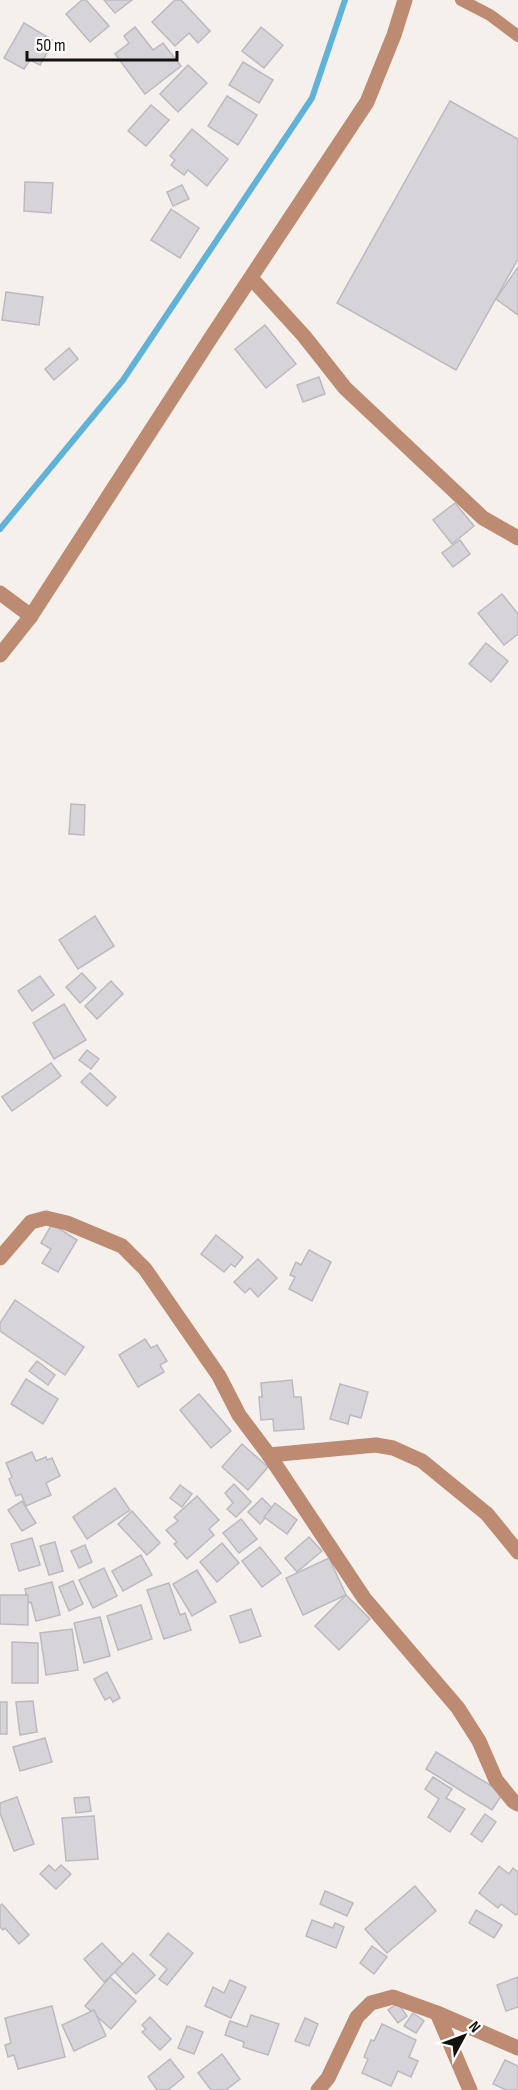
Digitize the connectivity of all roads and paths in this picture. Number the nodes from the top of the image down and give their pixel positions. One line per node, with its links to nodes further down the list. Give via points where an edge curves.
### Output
1 (405, 0): 4 (street, via 367,102)
2 (461, 0): 3 (lane)
3 (518, 36)
4 (252, 279): 5 (street, via 345,388 483,518); 7 (street)
5 (518, 538)
6 (0, 593): 7 (street)
7 (32, 616): 8 (street)
8 (0, 655)
9 (0, 1258): 10 (street, via 31,1222 46,1218 67,1222 122,1246 145,1269)
10 (269, 1455): 11 (street, via 376,1445 393,1448 422,1461 487,1514); 12 (street, via 364,1598 458,1708 496,1780)
11 (518, 1552)
12 (518, 1804)
13 (437, 2013): 14 (street); 15 (street, via 393,1997 371,2003 357,2017 328,2078); 16 (street)
14 (518, 2048)
15 (318, 2090)
16 (470, 2090)

